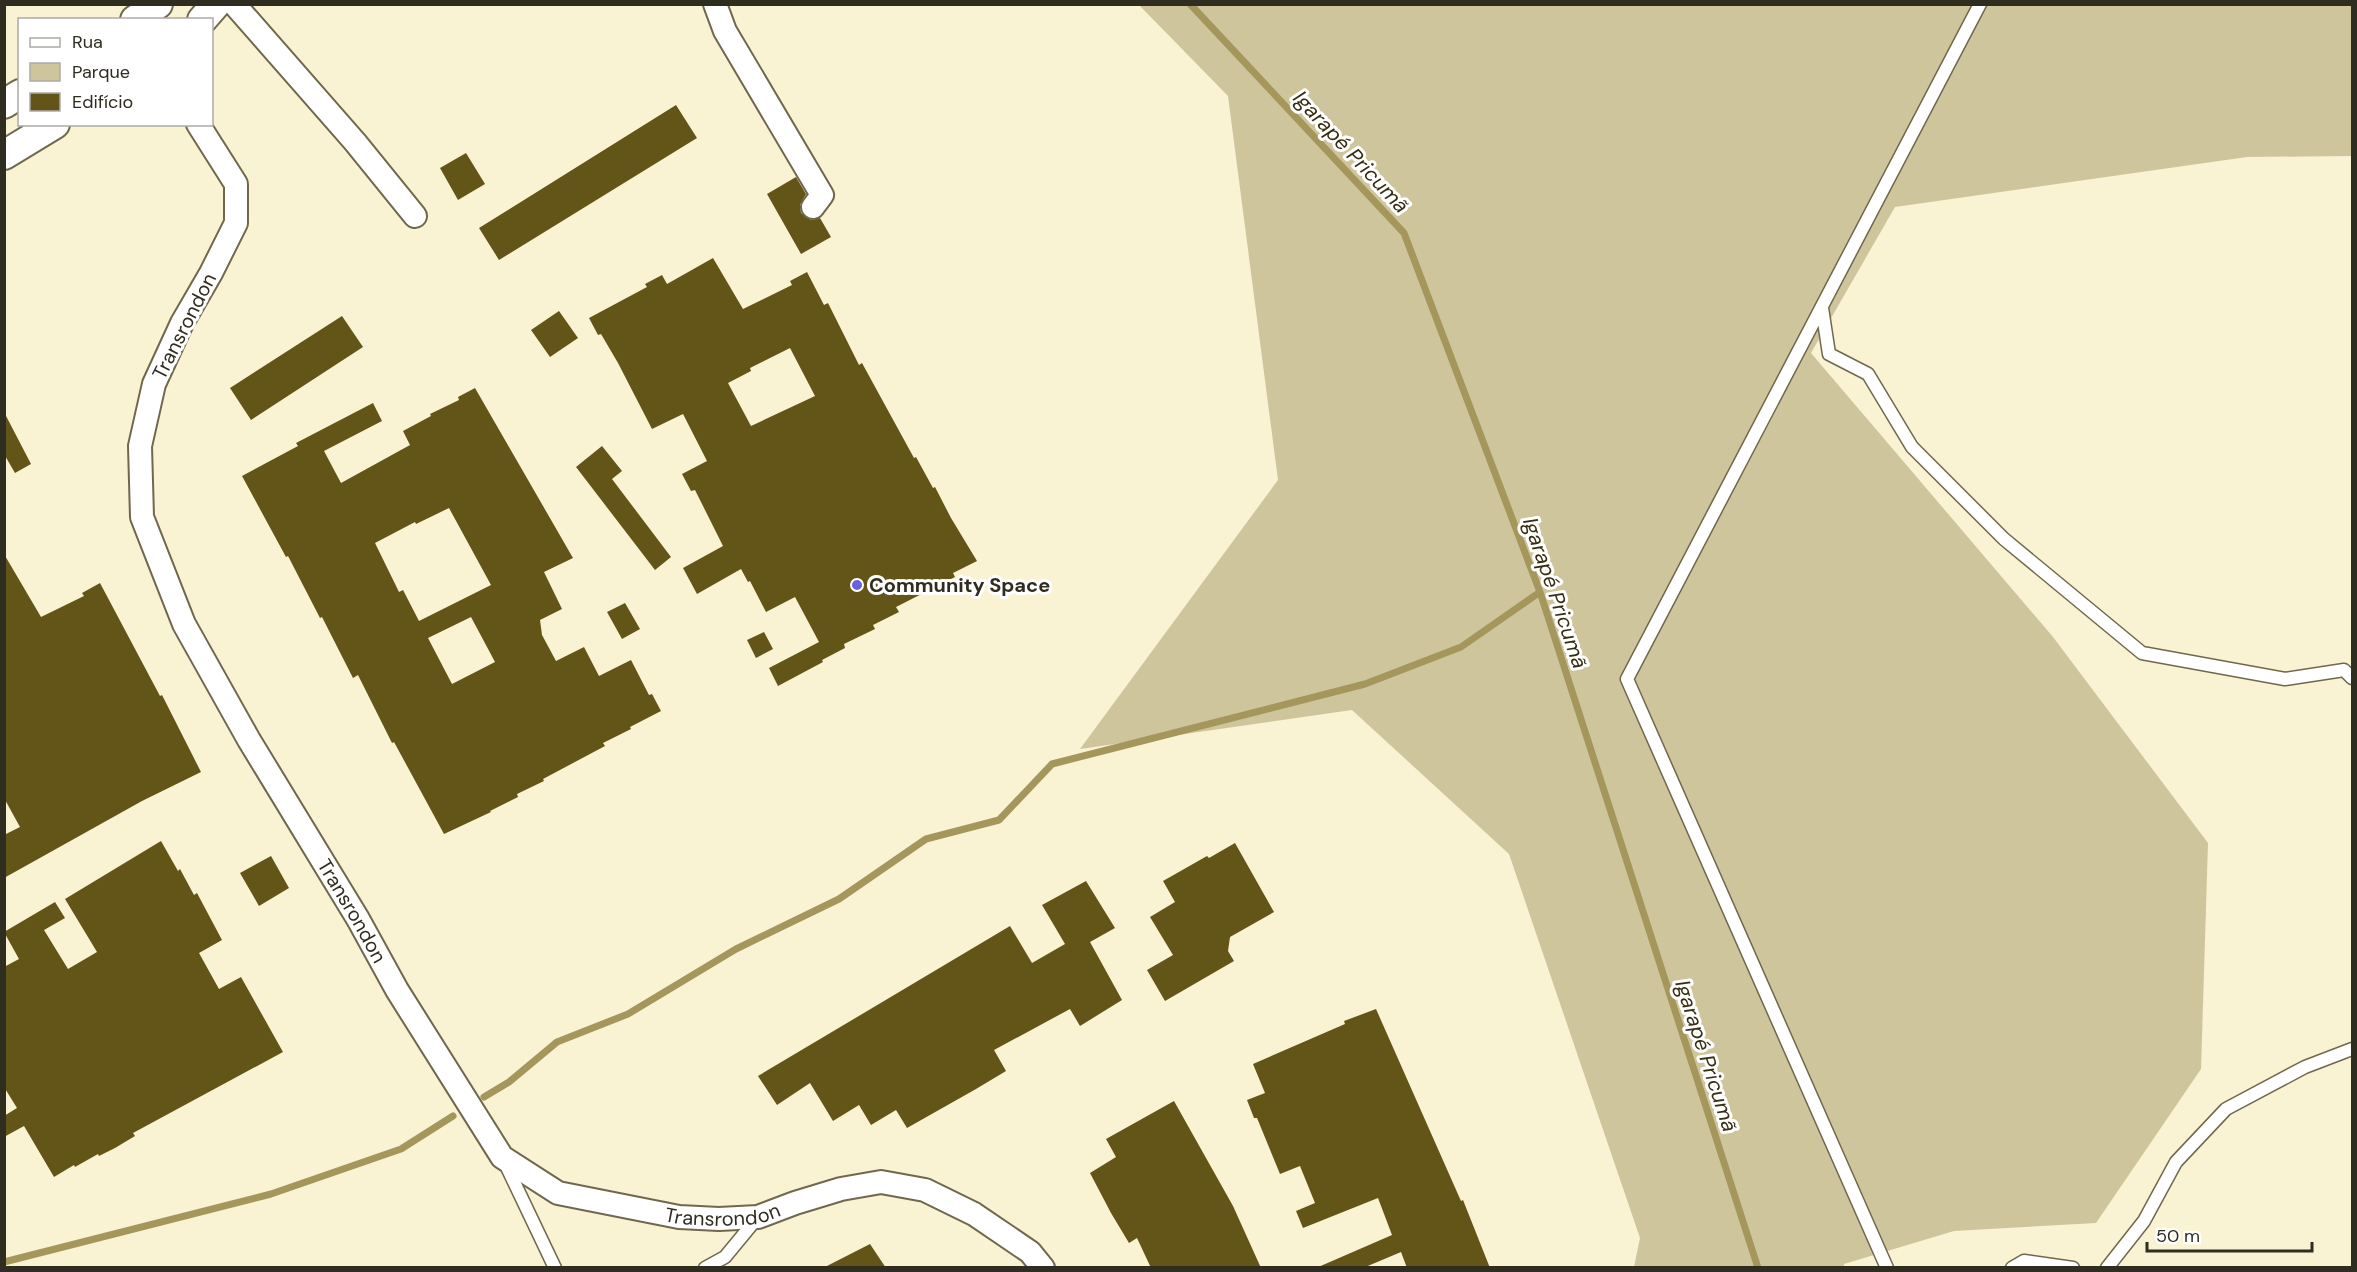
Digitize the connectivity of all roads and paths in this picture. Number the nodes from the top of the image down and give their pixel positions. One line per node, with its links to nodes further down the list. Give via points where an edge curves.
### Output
1 (158, 4): 6 (street)
2 (216, 4): 7 (street)
3 (234, 4): 14 (street)
4 (715, 4): 13 (street, via 725,31 822,195)
5 (1980, 4): 15 (lane)
6 (138, 18)
7 (204, 18)
8 (18, 95): 9 (street)
9 (4, 104)
10 (53, 126): 12 (street)
11 (199, 126): 18 (street, Transrondon, via 236,184 236,223 154,384 140,446 142,517 184,624 397,990)
12 (4, 155)
13 (813, 207)
14 (415, 216)
15 (1822, 308): 16 (lane, via 1829,354 1869,374 1912,447 2004,539 2142,652 2285,679 2344,670); 23 (lane, via 1628,679)
16 (2352, 678)
17 (2352, 1049): 26 (lane, via 2305,1068 2226,1109 2176,1162 2144,1221)
18 (502, 1157): 19 (street, Transrondon, via 558,1193 679,1217); 20 (lane)
19 (758, 1217): 21 (lane, via 725,1257); 22 (street, Transrondon, via 795,1203 880,1182 925,1190 974,1214 1030,1252)
20 (555, 1268)
21 (705, 1268)
22 (1043, 1268)
23 (1887, 1268)
24 (2012, 1268): 25 (lane, via 2024,1261)
25 (2073, 1268)
26 (2107, 1268)

